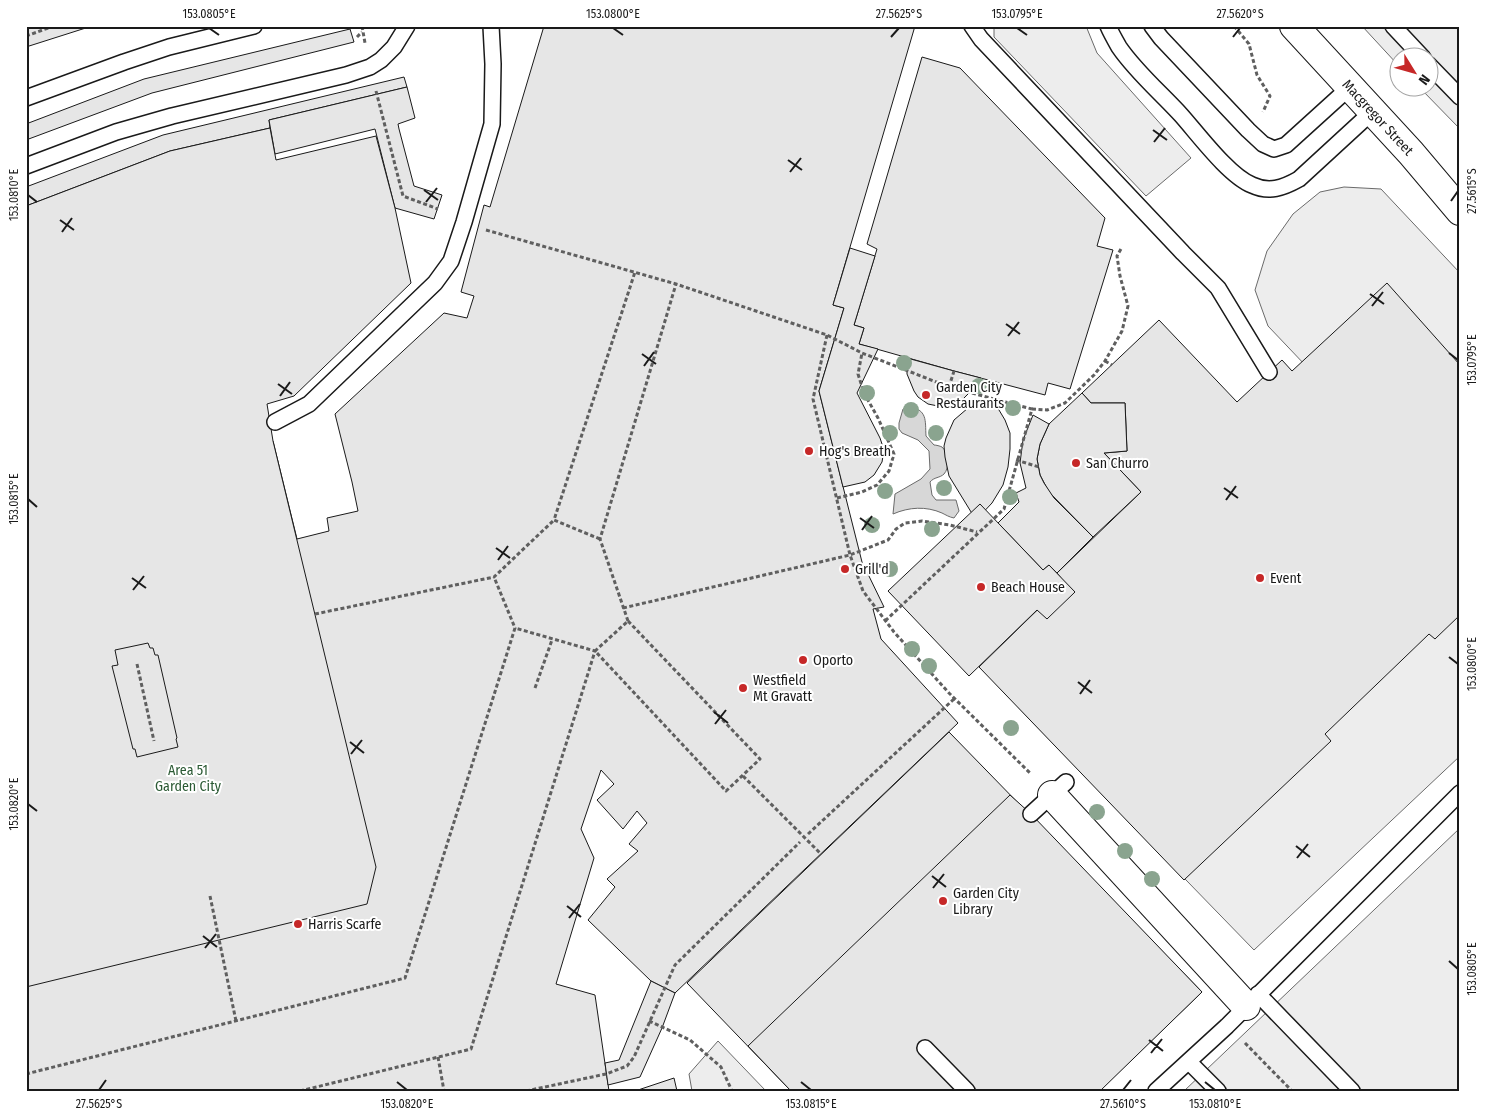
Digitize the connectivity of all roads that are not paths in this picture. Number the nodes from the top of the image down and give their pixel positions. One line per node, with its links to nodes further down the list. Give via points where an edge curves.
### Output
1 (254, 26): 13 (lane, via 169,47)
2 (407, 26): 15 (lane, via 394,47 370,67 168,117 116,132)
3 (491, 26): 18 (lane, via 492,124 451,261 435,283 309,404)
4 (972, 26): 17 (lane, via 981,40 1218,288)
5 (1108, 26): 14 (lane, via 1134,65 1219,158 1253,186 1276,189 1299,179)
6 (1152, 26): 11 (lane, via 1248,130 1262,144 1274,149 1286,145)
7 (1294, 26): 11 (street, Macgregor Street)
8 (1393, 26): 9 (lane)
9 (1413, 48)
10 (1438, 74): 12 (lane)
11 (1350, 88): 14 (street, Macgregor Street)
12 (1460, 97)
13 (26, 98)
14 (1373, 112): 16 (street, Macgregor Street)
15 (26, 166)
16 (1460, 211)
17 (1269, 372)
18 (275, 422)
19 (1059, 788): 21 (lane); 22 (street)
20 (1460, 793): 22 (lane)
21 (1031, 814)
22 (1252, 1000): 24 (lane); 28 (lane)
23 (925, 1048): 25 (lane)
24 (1189, 1062): 26 (lane); 27 (lane)
25 (966, 1091)
26 (1156, 1091)
27 (1218, 1091)
28 (1352, 1091)

